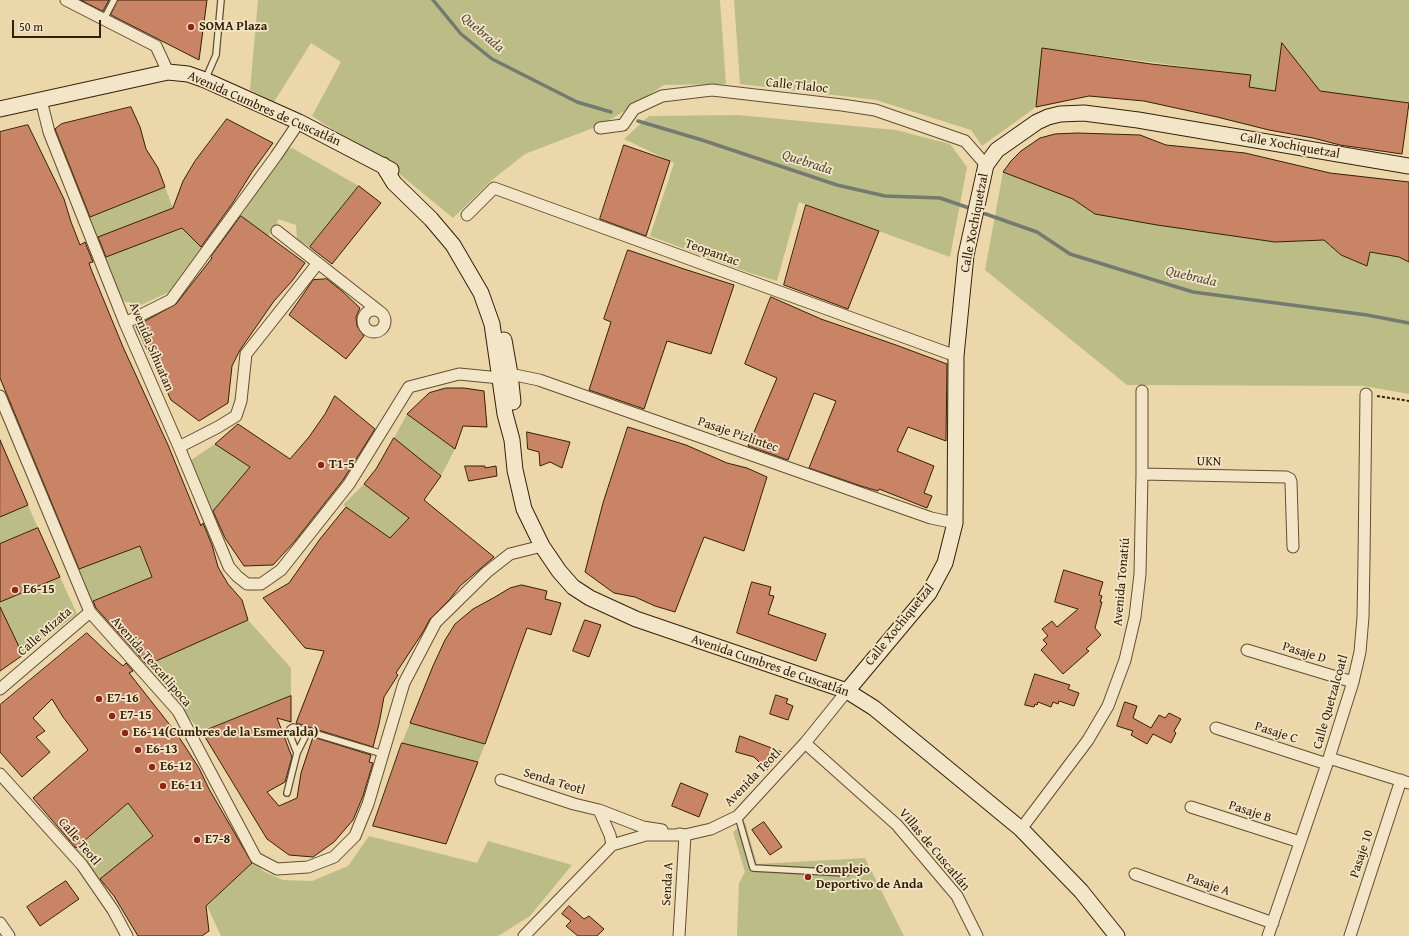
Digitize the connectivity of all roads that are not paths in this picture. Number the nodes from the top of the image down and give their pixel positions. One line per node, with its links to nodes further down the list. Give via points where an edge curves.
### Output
1 (66, 0): 4 (street)
2 (114, 0): 4 (lane)
3 (221, 0): 6 (lane, via 216,55)
4 (104, 18): 5 (street, via 156,46)
5 (168, 72): 6 (main road, Avenida Cumbres de Cuscatlán, via 188,74); 7 (main road, Avenida Cumbres de Cuscatlán)
6 (205, 80): 9 (main road, Avenida Cumbres de Cuscatlán)
7 (41, 100): 8 (main road, Avenida Cumbres de Cuscatlán); 17 (street, Avenida Sihuatan, via 49,132)
8 (0, 109)
9 (299, 122): 17 (street, via 171,300); 19 (main road, Avenida Cumbres de Cuscatlán, via 401,176 439,212 461,239 489,287 500,318)
10 (600, 128): 11 (street, Calle Tlaloc, via 623,125 634,109 662,96 712,90 875,110 965,141)
11 (986, 165): 12 (main road, Calle Xochiquetzal, via 996,150 1037,122 1060,114 1084,113); 18 (main road, Calle Xochiquetzal, via 966,255)
12 (1409, 166)
13 (467, 215): 18 (street, Teopantac, via 494,188)
14 (277, 231): 15 (street)
15 (318, 263): 16 (street); 23 (street, via 246,354 236,416)
16 (379, 311)
17 (125, 323): 23 (street, Avenida Sihuatan)
18 (956, 356): 25 (main road, Calle Xochiquetzal)
19 (505, 376): 25 (street, Pasaje Pizlintec, via 539,380 931,518); 26 (main road, Avenida Cumbres de Cuscatlán, via 514,417 512,440 515,470 524,509); 28 (street, Pasaje Pizlintec, via 459,374 409,387 349,484 281,570)
20 (1142, 391): 24 (street)
21 (1366, 394): 31 (street, Calle Quetzalcoatl, via 1363,617 1360,652)
22 (0, 396): 29 (street, Avenida Tezcatlipoca)
23 (179, 447): 28 (street, Avenida Sihuatan, via 229,567 247,584)
24 (1142, 474): 27 (street, UKN, via 1290,479); 47 (street, Avenida Tonatiú, via 1140,574 1135,617 1125,660 1108,706 1088,740)
25 (955, 523): 33 (main road, Calle Xochiquetzal, via 945,563 929,593)
26 (542, 546): 33 (main road, Avenida Cumbres de Cuscatlán, via 573,588 590,598 636,619); 38 (street, Avenida Tezcatlipoca, via 510,554 487,572 436,622 404,683)
27 (1293, 547)
28 (261, 584)
29 (90, 612): 32 (street, Calle Mizata); 38 (street, Avenida Tezcatlipoca, via 178,711 256,858 277,869 308,867 334,857 355,836)
30 (1247, 650): 31 (street, Pasaje D)
31 (1353, 682): 39 (street, Calle Quetzalcoatl)
32 (0, 689)
33 (847, 691): 36 (street, Avenida Teotl); 47 (main road, Avenida Cumbres de Cuscatlán, via 874,708)
34 (1216, 728): 39 (street, Pasaje C)
35 (308, 731): 37 (lane); 37 (lane, via 293,727 290,729); 38 (lane)
36 (805, 743): 46 (street, Avenida Teotl); 59 (street, Villas de Cuscatlán, via 897,825 957,896)
37 (297, 753): 43 (lane)
38 (383, 754)
39 (1328, 761): 42 (street, Pasaje C); 49 (street, Calle Quetzalcoatl)
40 (0, 774): 56 (street, Calle Teotl, via 82,865 113,910)
41 (502, 780): 45 (street, Senda Teotl)
42 (1405, 781): 62 (street, Pasaje 10)
43 (287, 793)
44 (1191, 807): 49 (street, Pasaje B)
45 (599, 810): 48 (street, Senda Teotl, via 643,826); 50 (street)
46 (738, 816): 48 (street, Avenida Teotl, via 711,829); 51 (lane, via 753,868)
47 (1020, 829): 60 (main road, Avenida Cumbres de Cuscatlán, via 1081,891)
48 (685, 835): 50 (street, Avenida Teotl, via 646,835); 58 (street, Senda A)
49 (1300, 842): 54 (street, Calle Quetzalcoatl)
50 (612, 845): 57 (street, Avenida Teotl)
51 (846, 873)
52 (1135, 874): 54 (street, Pasaje A)
53 (0, 923): 55 (street)
54 (1273, 923): 61 (street, Calle Quetzalcoatl)
55 (9, 936)
56 (127, 936)
57 (524, 936)
58 (679, 936)
59 (977, 936)
60 (1117, 936)
61 (1268, 936)
62 (1350, 936)

